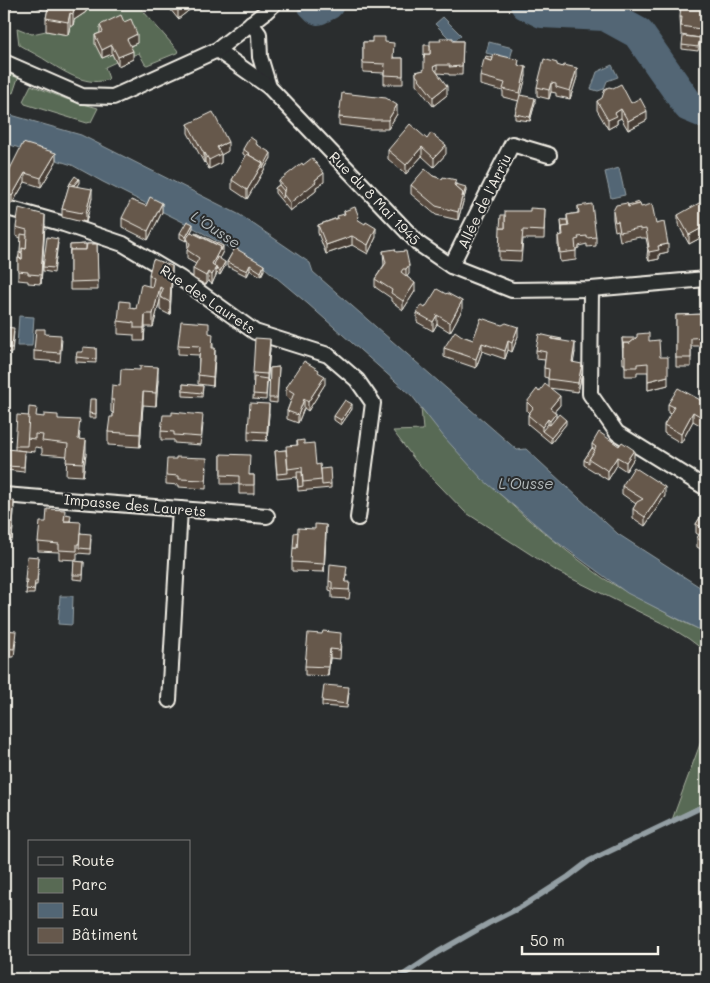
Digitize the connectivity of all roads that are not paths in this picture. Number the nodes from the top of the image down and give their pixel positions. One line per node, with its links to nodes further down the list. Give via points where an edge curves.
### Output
1 (274, 4): 2 (street)
2 (251, 24): 3 (street); 5 (street, Rue du 8 Mai 1945, via 259,34 260,57)
3 (217, 50): 4 (street, via 113,97 82,96); 5 (street, Rue du 8 Mai 1945)
4 (4, 62)
5 (269, 87): 8 (street, Rue du 8 Mai 1945, via 419,244)
6 (549, 155): 8 (street, Allée de l'Arrïu, via 512,144)
7 (4, 207): 15 (street, Rue des Laurets, via 123,244 180,278 256,332 328,355 357,380 373,403)
8 (451, 266): 10 (street, Rue du 8 Mai 1945, via 512,290)
9 (706, 279): 10 (street, Rue du 8 Mai 1945)
10 (591, 289): 11 (street, via 590,394 617,433)
11 (706, 488)
12 (4, 495): 13 (street, Impasse des Laurets)
13 (180, 509): 14 (street, Impasse des Laurets); 16 (street)
14 (267, 516)
15 (358, 518)
16 (169, 700)

